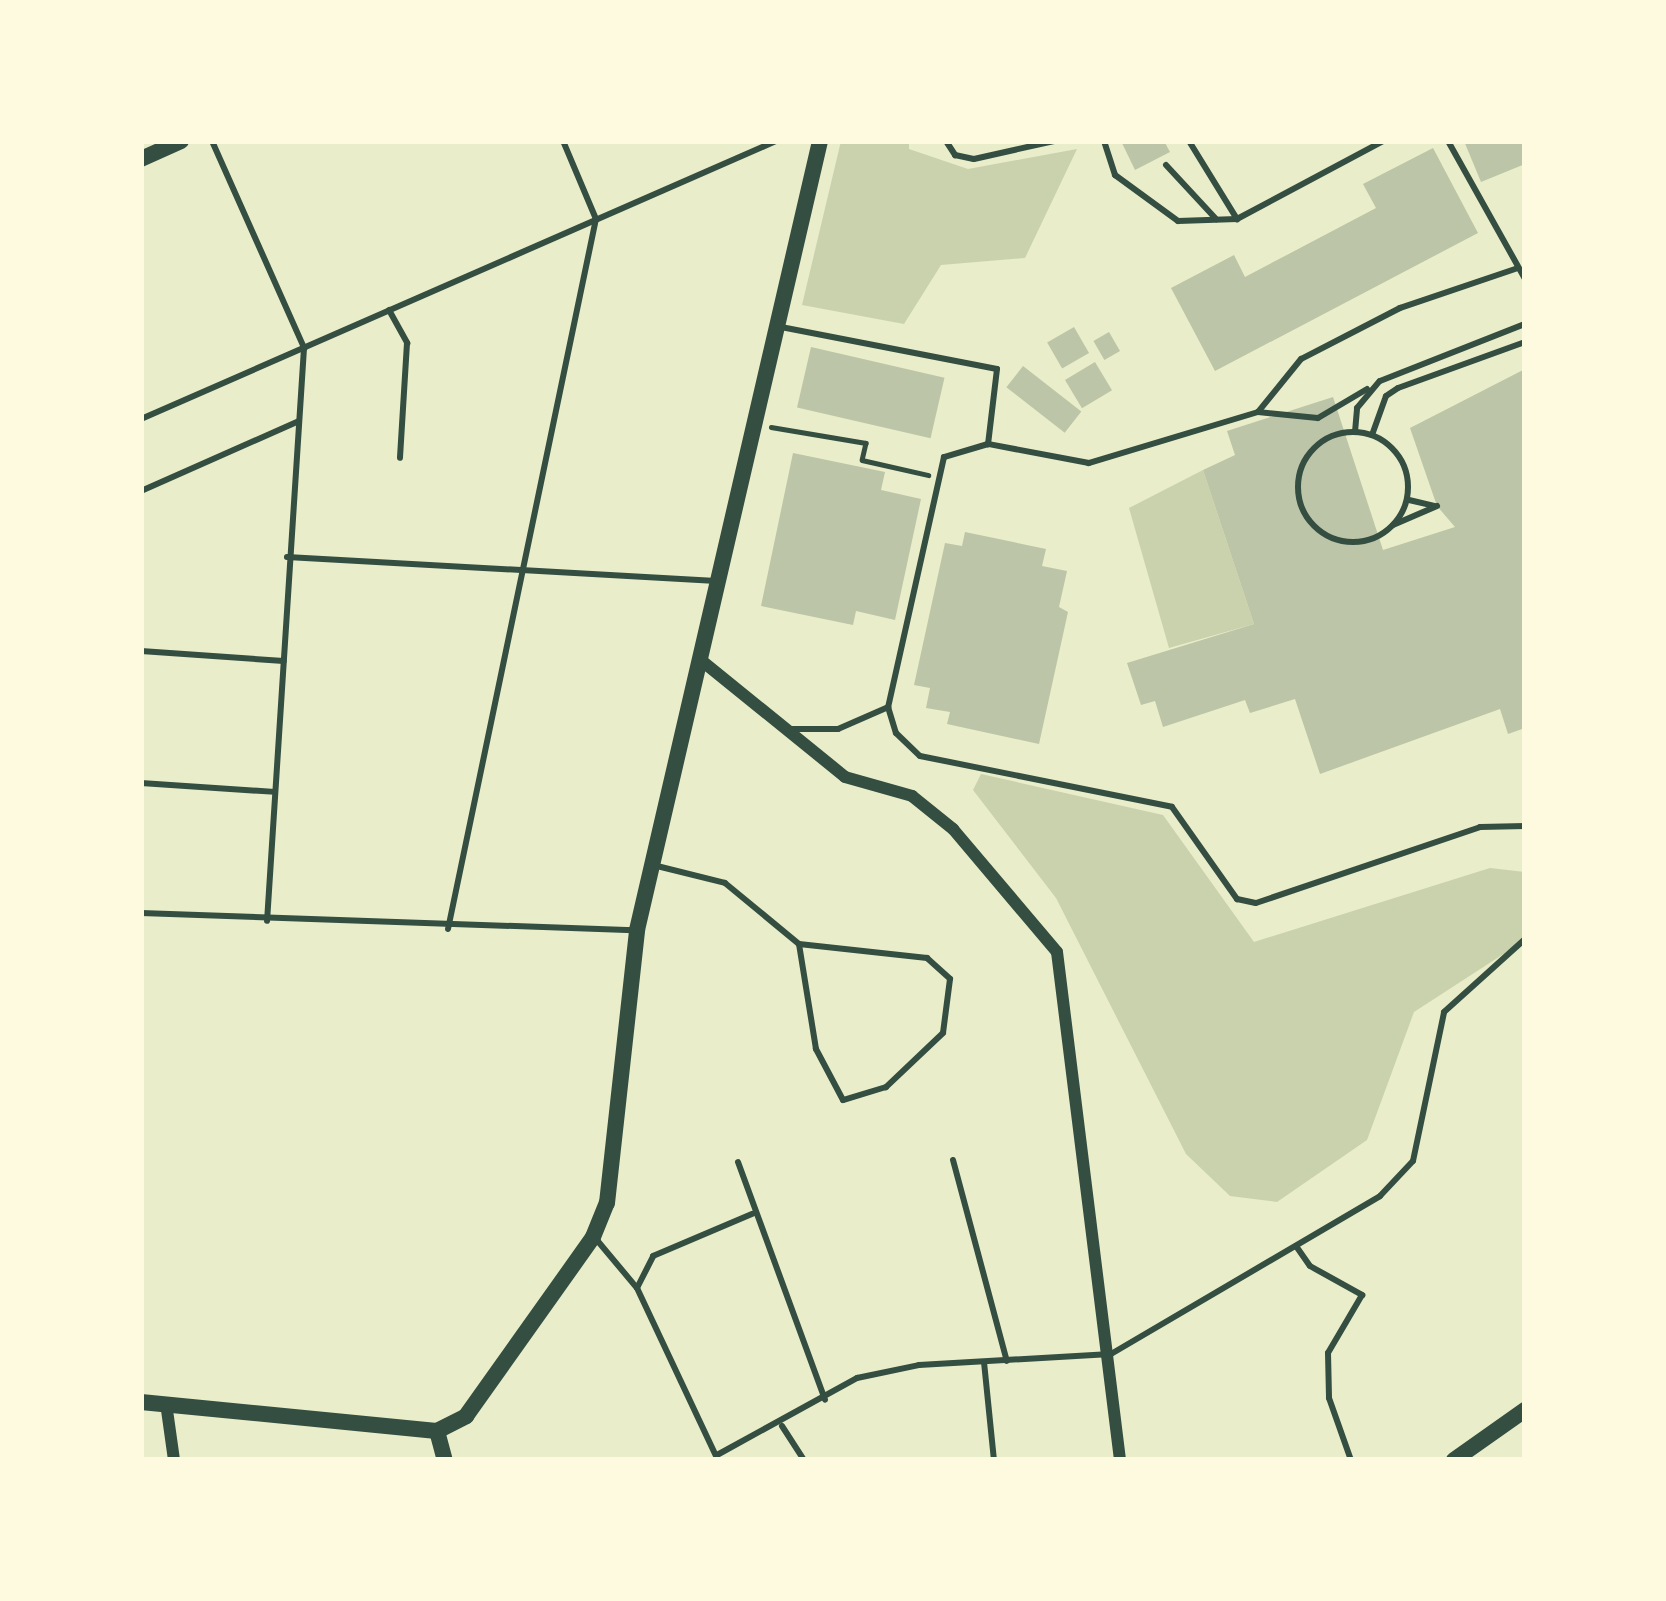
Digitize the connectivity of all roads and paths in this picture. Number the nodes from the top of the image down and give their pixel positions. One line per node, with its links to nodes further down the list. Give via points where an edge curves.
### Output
1 (181, 141): 12 (street)
2 (212, 141): 23 (lane)
3 (563, 141): 14 (lane)
4 (776, 141): 14 (lane)
5 (820, 141): 21 (street)
6 (946, 141): 7 (lane, via 955,155 974,159)
7 (1054, 141)
8 (1104, 141): 16 (lane, via 1115,175 1178,220)
9 (1189, 141): 15 (lane)
10 (1382, 141): 15 (lane)
11 (1448, 141): 17 (lane)
12 (141, 159)
13 (1166, 165): 16 (lane)
14 (596, 219): 19 (lane); 41 (lane)
15 (1237, 219): 16 (lane)
16 (1216, 220)
17 (1518, 268): 18 (lane); 25 (lane, via 1400,308 1301,359)
18 (1525, 279)
19 (389, 310): 23 (lane); 34 (lane, via 406,343)
20 (1525, 324): 24 (lane)
21 (777, 326): 33 (lane, via 997,370); 42 (street)
22 (1525, 342): 32 (lane, via 1398,388 1386,396)
23 (304, 348): 27 (lane); 28 (lane)
24 (1380, 381): 26 (lane, via 1344,410); 30 (lane, via 1358,407)
25 (1258, 412): 26 (lane); 33 (lane, via 1089,463)
26 (1318, 418): 31 (lane)
27 (141, 419)
28 (297, 422): 37 (lane); 40 (lane)
29 (769, 427): 35 (path, via 866,443 862,460)
30 (1355, 432): 31 (lane); 32 (lane)
31 (1338, 434): 39 (lane, via 1307,454 1297,490 1301,509 1326,537 1344,543)
32 (1372, 435): 38 (lane, via 1399,456)
33 (988, 444): 46 (lane, via 944,457)
34 (400, 458)
35 (921, 473)
36 (141, 474): 37 (lane)
37 (144, 490)
38 (1407, 498): 39 (lane); 39 (lane, via 1414,508 1437,506)
39 (1393, 525)
40 (286, 557): 41 (lane); 44 (lane)
41 (525, 569): 42 (lane); 54 (lane)
42 (720, 581): 45 (street)
43 (141, 651): 44 (lane)
44 (284, 661): 49 (lane)
45 (701, 661): 47 (street); 51 (street)
46 (888, 707): 47 (lane, via 838,729); 50 (lane, via 896,733 920,756 1172,807 1238,899 1256,903 1480,826)
47 (792, 729): 64 (street, via 845,777 912,796 953,829 1057,952)
48 (141, 783): 49 (lane)
49 (275, 792): 53 (lane)
50 (1525, 826)
51 (653, 866): 55 (street); 57 (lane, via 725,883)
52 (141, 913): 53 (lane)
53 (268, 921): 54 (lane)
54 (448, 929): 55 (lane)
55 (637, 930): 61 (street, via 607,1203)
56 (1525, 939): 62 (lane, via 1444,1012 1413,1161 1380,1196)
57 (799, 944): 57 (lane, via 927,958 950,979 943,1033 886,1087 843,1100 816,1049)
58 (953, 1160): 65 (lane)
59 (738, 1162): 60 (lane)
60 (752, 1214): 63 (lane, via 653,1256); 67 (lane)
61 (593, 1237): 63 (lane); 72 (street, via 466,1416)
62 (1296, 1246): 64 (lane); 79 (lane, via 1310,1267 1362,1295 1328,1353 1329,1398)
63 (637, 1288): 73 (lane)
64 (1111, 1354): 65 (lane); 78 (street)
65 (1007, 1361): 66 (lane)
66 (984, 1362): 67 (lane, via 857,1378); 77 (lane)
67 (824, 1400): 71 (lane)
68 (141, 1402): 69 (street)
69 (166, 1403): 72 (street); 74 (street)
70 (1525, 1410): 80 (street)
71 (782, 1426): 73 (lane); 76 (lane)
72 (437, 1431): 75 (street)
73 (718, 1458)
74 (174, 1460)
75 (445, 1460)
76 (804, 1460)
77 (994, 1460)
78 (1120, 1460)
79 (1351, 1460)
80 (1454, 1460)

